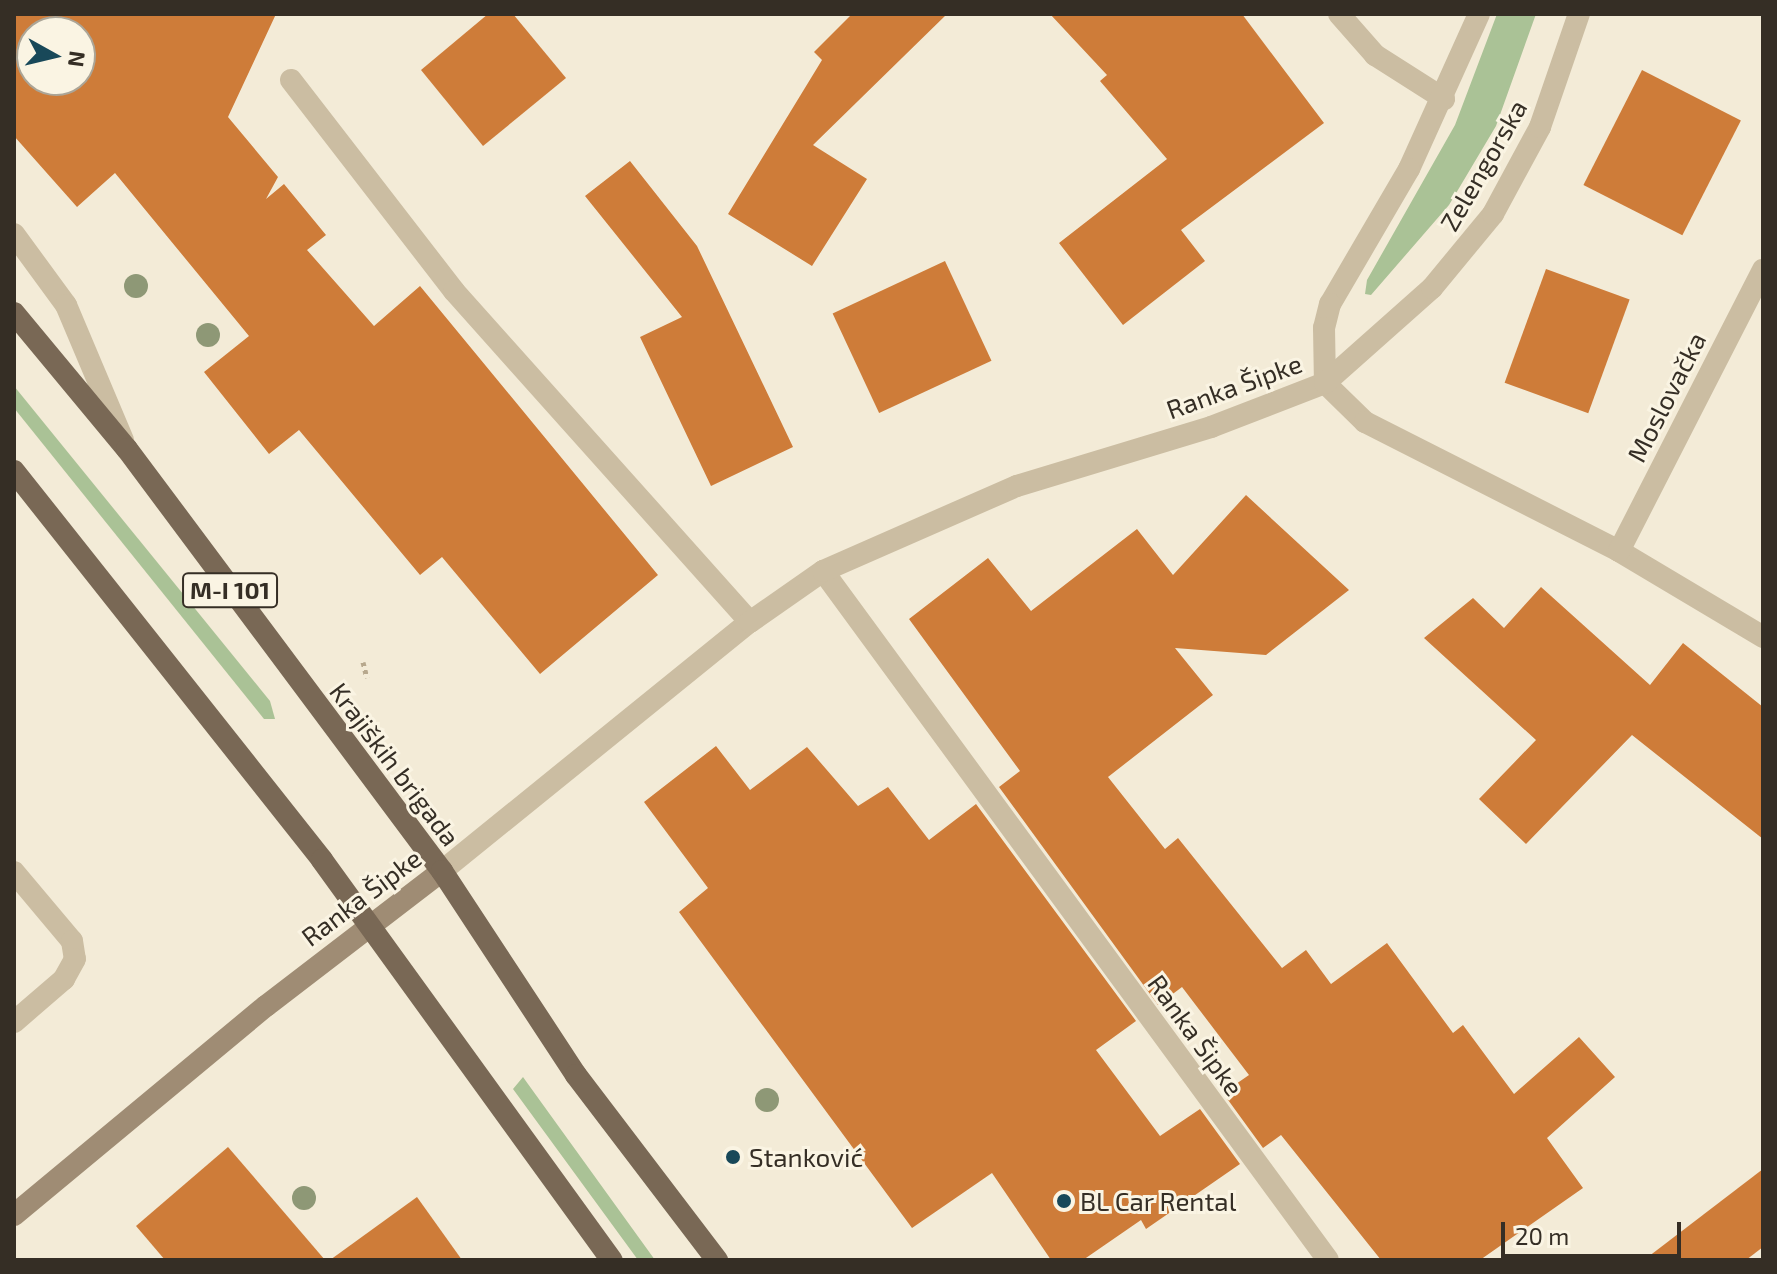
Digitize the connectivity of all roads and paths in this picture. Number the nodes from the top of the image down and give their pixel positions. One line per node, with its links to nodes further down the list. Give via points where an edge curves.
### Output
1 (1339, 14): 5 (street, via 1375,55)
2 (1479, 14): 5 (street)
3 (1579, 14): 9 (street, Zelengorska, via 1540,127 1493,214 1422,298)
4 (291, 80): 14 (street, via 454,291)
5 (1444, 99): 9 (street, via 1330,304 1324,328)
6 (14, 234): 10 (street, via 66,305)
7 (1763, 270): 12 (street, Moslovačka)
8 (14, 313): 10 (main road, Krajiških brigada / M-I 101)
9 (1325, 383): 12 (street, Ranka Šipke, via 1365,422); 13 (street, Ranka Šipke, via 1211,427 1017,486)
10 (127, 449): 18 (main road, Krajiških brigada / M-I 101)
11 (14, 471): 20 (main road)
12 (1619, 551): 15 (street, Ranka Šipke)
13 (823, 571): 14 (street, Ranka Šipke); 25 (street, Ranka Šipke)
14 (750, 622): 18 (street, Ranka Šipke)
15 (1763, 637)
16 (363, 662): 17 (path)
17 (367, 678)
18 (442, 871): 20 (main road, Ranka Šipke); 24 (main road, Krajiških brigada / M-I 101, via 576,1075)
19 (14, 872): 21 (street, via 72,941 75,959 64,979)
20 (371, 924): 22 (main road, Ranka Šipke); 23 (main road)
21 (14, 1022)
22 (14, 1215)
23 (612, 1260)
24 (717, 1260)
25 (1328, 1260)

